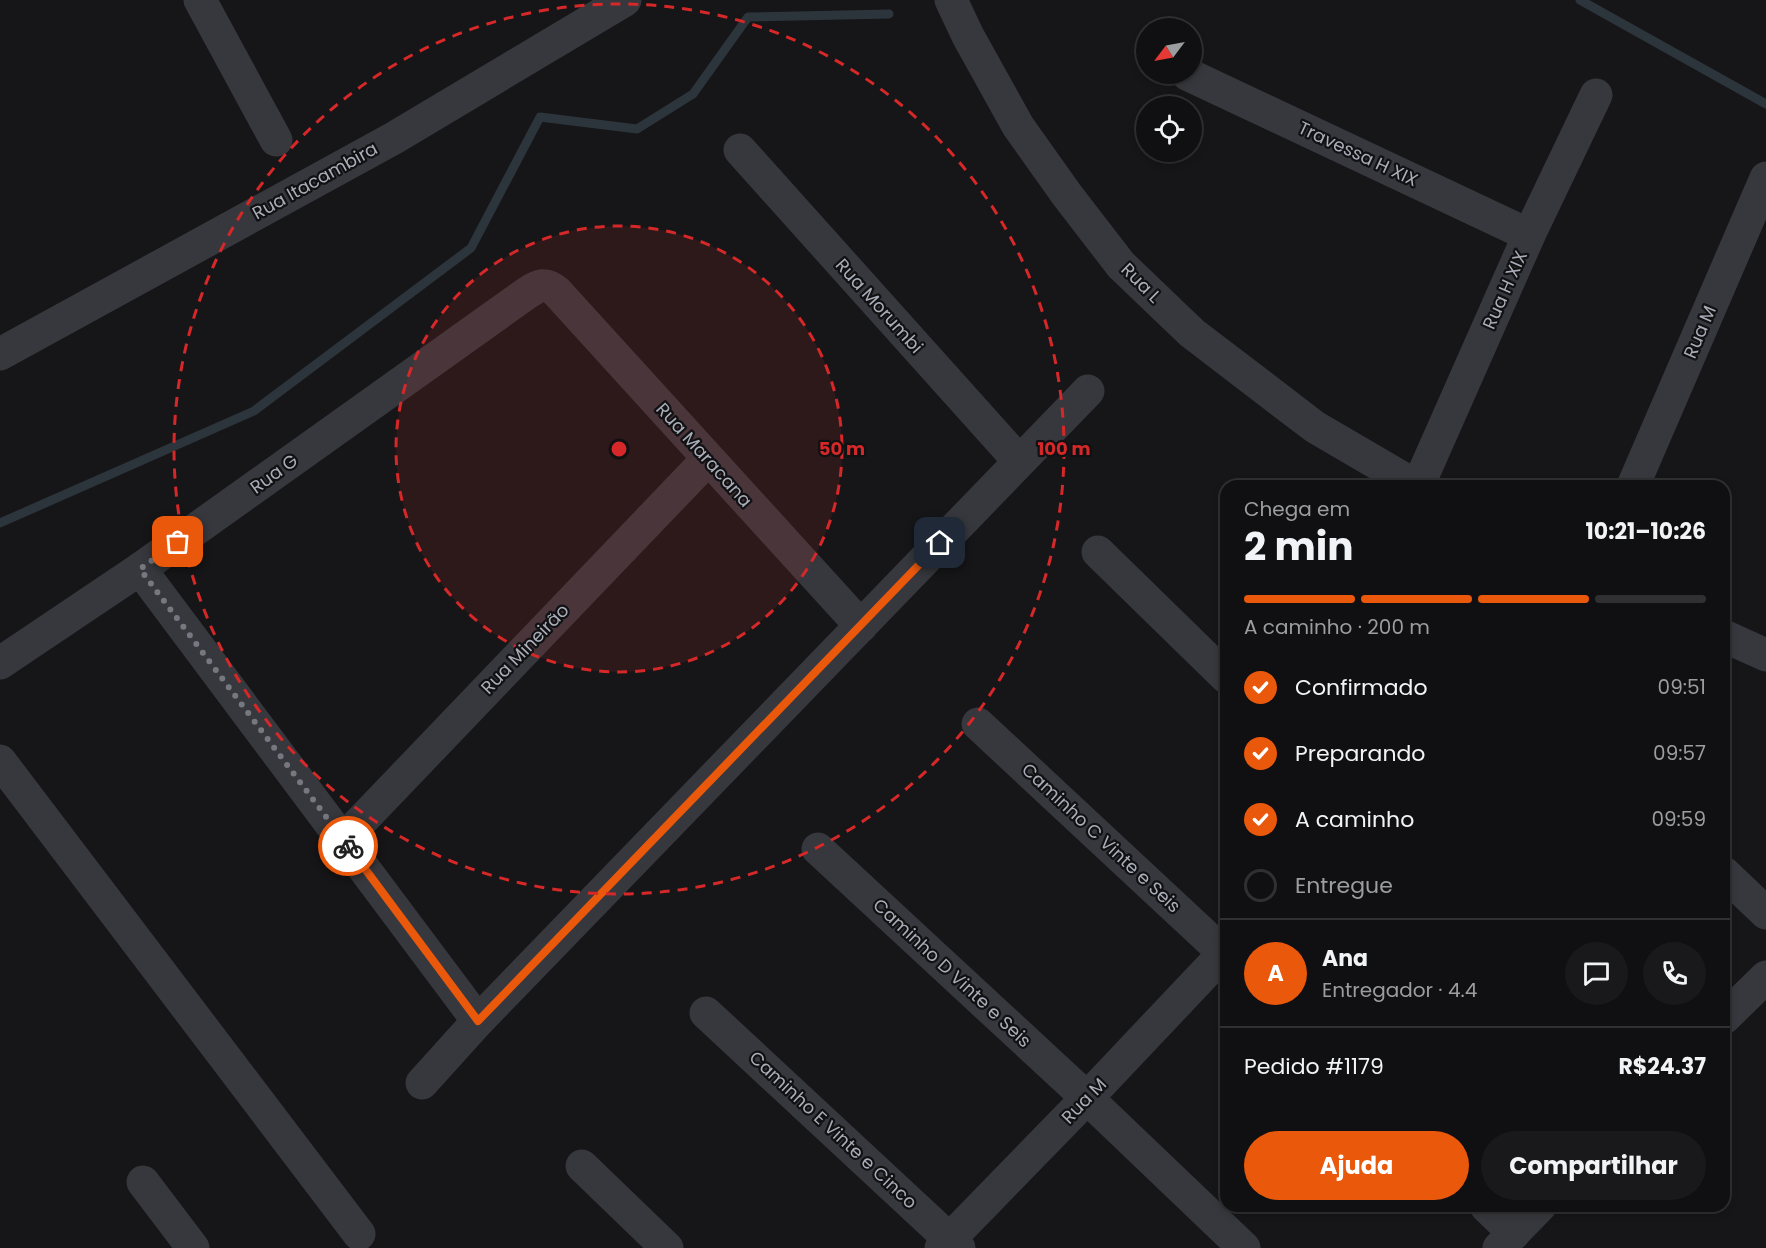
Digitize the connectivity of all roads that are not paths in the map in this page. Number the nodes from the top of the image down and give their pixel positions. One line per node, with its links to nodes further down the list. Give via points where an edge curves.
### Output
1 (200, 0): 6 (street)
2 (625, 0): 11 (street, Rua Itacambira, via 394,138)
3 (951, 0): 15 (street, Rua L, via 1018,126 1121,265 1192,333 1315,428)
4 (1202, 81): 9 (street, Travessa H XIX)
5 (1596, 95): 9 (street, Rua H XIX)
6 (276, 140)
7 (740, 150): 14 (street, Rua Morumbi)
8 (1766, 178): 17 (street, Rua M)
9 (1529, 235): 16 (street, Rua H XIX)
10 (546, 285): 13 (street, Rua Maracana, via 557,292); 19 (street, Rua G, via 527,293)
11 (0, 354)
12 (1088, 391): 14 (street)
13 (708, 459): 20 (street, Rua Maracana); 27 (street, Rua Mineirão)
14 (1019, 461): 20 (street)
15 (1406, 480)
16 (1420, 480)
17 (1636, 480)
18 (1098, 552): 24 (street)
19 (140, 569): 23 (street, Rua G); 27 (street)
20 (861, 626): 36 (street)
21 (1730, 639): 22 (street)
22 (1766, 655)
23 (0, 663)
24 (1220, 671)
25 (978, 724): 31 (street, Caminho C Vinte e Seis)
26 (0, 761): 43 (street)
27 (343, 840): 36 (street)
28 (818, 849): 38 (street, Caminho D Vinte e Seis)
29 (1730, 879): 30 (street)
30 (1766, 913)
31 (1220, 948)
32 (1220, 958): 38 (street, Rua M)
33 (1766, 977): 34 (street)
34 (1730, 1012)
35 (706, 1013): 45 (street, Caminho E Vinte e Cinco)
36 (478, 1021): 37 (street)
37 (422, 1083)
38 (1087, 1098): 45 (street, Rua M); 48 (street, Caminho D Vinte e Seis)
39 (582, 1166): 47 (street)
40 (143, 1182): 46 (street)
41 (1489, 1212): 44 (street)
42 (1534, 1212): 44 (street)
43 (359, 1233)
44 (1506, 1241)
45 (950, 1245)
46 (193, 1248)
47 (667, 1248)
48 (1244, 1248)

